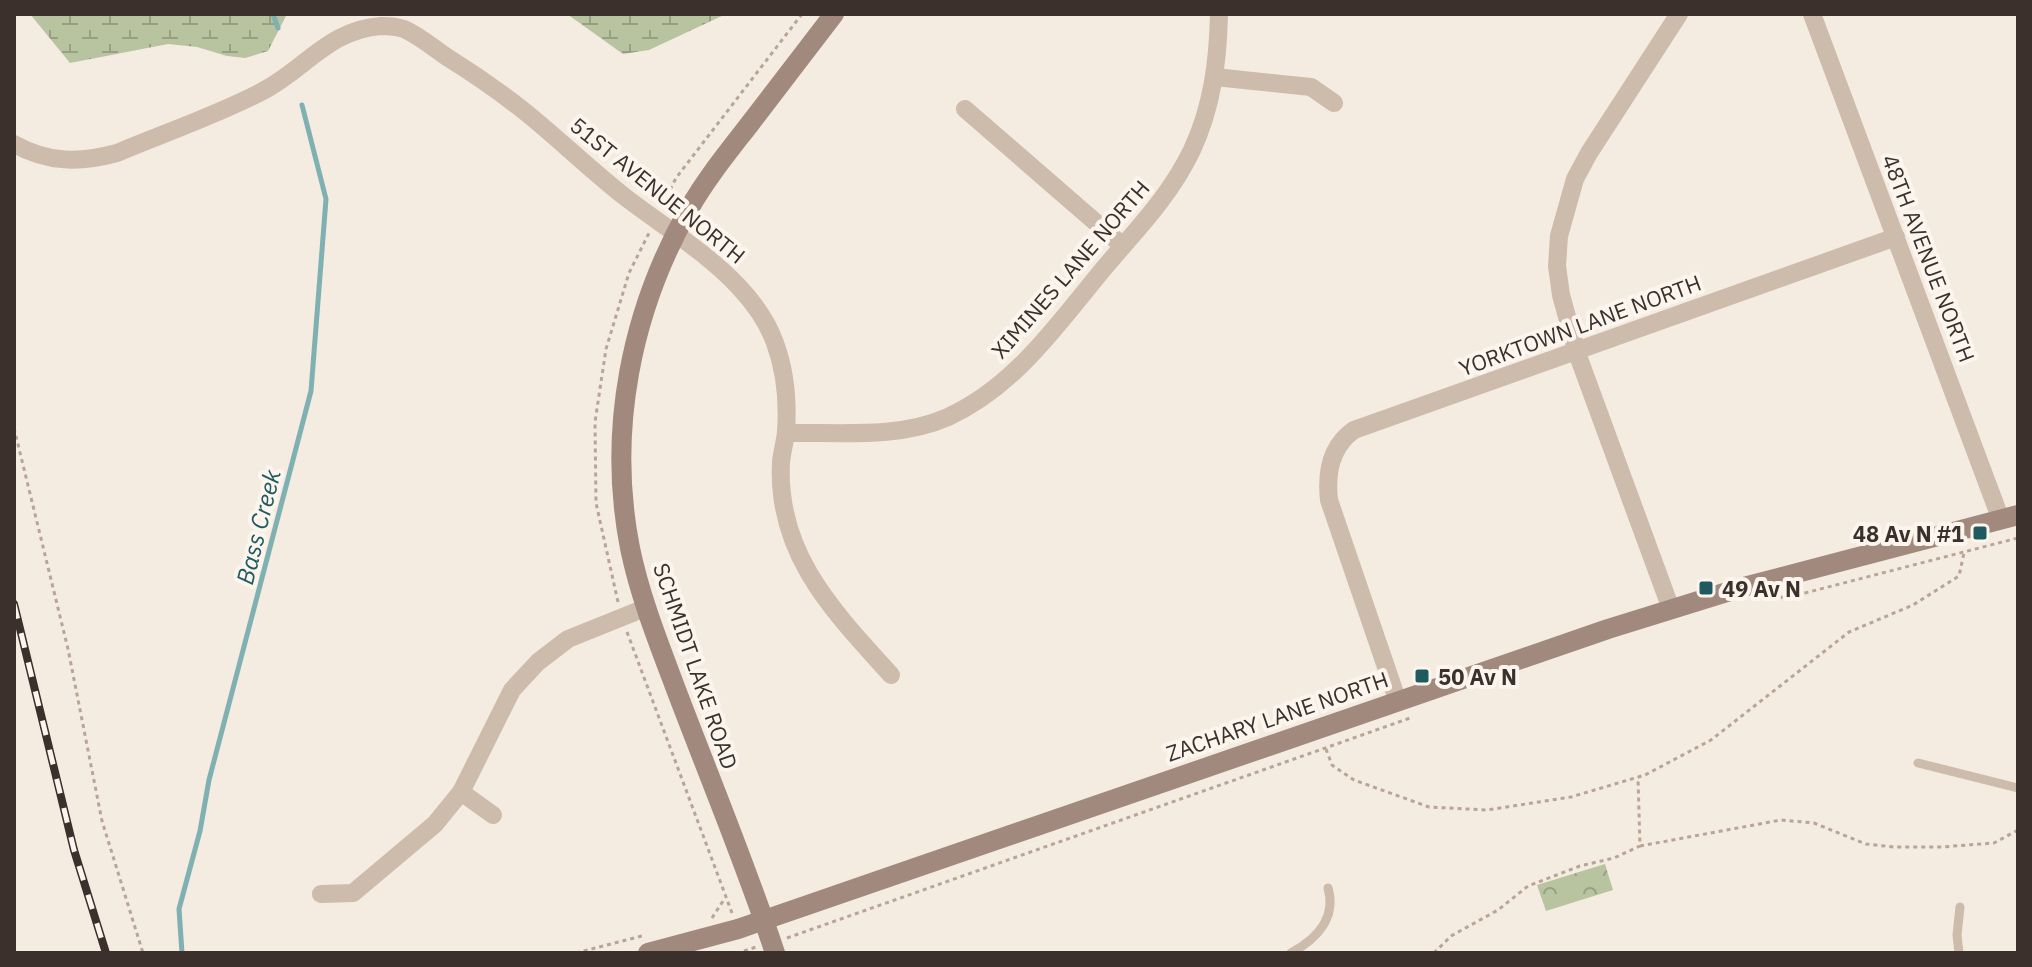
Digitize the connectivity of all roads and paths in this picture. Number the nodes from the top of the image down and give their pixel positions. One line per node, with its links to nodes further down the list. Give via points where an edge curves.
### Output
1 (802, 14): 10 (path, via 676,178)
2 (834, 14): 11 (street, SCHMIDT LAKE ROAD, via 722,160)
3 (1219, 14): 6 (street, XIMINES LANE NORTH)
4 (1679, 14): 14 (street, via 1589,153 1565,208 1557,266)
5 (1812, 14): 12 (street, 48TH AVENUE NORTH)
6 (1215, 77): 7 (street, via 1311,87); 13 (street, XIMINES LANE NORTH, via 1207,112 1173,185)
7 (1334, 103)
8 (965, 109): 13 (street)
9 (14, 144): 10 (street, 51ST AVENUE NORTH, via 65,161 117,153 258,94 340,36 384,26 404,29 485,82)
10 (656, 218): 11 (street, 51ST AVENUE NORTH); 23 (path, via 629,273 606,349 595,422 596,503)
11 (677, 233): 16 (street, 51ST AVENUE NORTH, via 741,288 760,314 783,372); 21 (street, SCHMIDT LAKE ROAD, via 642,315 621,430 622,489)
12 (1896, 237): 14 (street, YORKTOWN LANE NORTH); 17 (street, 48TH AVENUE NORTH)
13 (1123, 246): 16 (street, XIMINES LANE NORTH, via 1025,361 975,404 914,428)
14 (1577, 353): 22 (street); 25 (street, YORKTOWN LANE NORTH, via 1354,430 1330,463 1329,500)
15 (14, 428): 45 (path, via 68,649 102,821)
16 (786, 433): 24 (street, 51ST AVENUE NORTH, via 783,494 801,561 839,618)
17 (2010, 517): 22 (street, ZACHARY LANE NORTH)
18 (2018, 538): 19 (path)
19 (1964, 553): 20 (path); 29 (path, via 1959,576 1913,605 1849,632 1711,740)
20 (1765, 601)
21 (645, 608): 23 (street); 39 (street, SCHMIDT LAKE ROAD)
22 (1671, 609): 25 (street, ZACHARY LANE NORTH)
23 (622, 616): 31 (street, via 568,639 512,690); 37 (path)
24 (891, 675)
25 (1397, 699): 39 (street, ZACHARY LANE NORTH)
26 (1417, 715): 27 (path)
27 (1325, 748): 29 (path, via 1332,765 1354,780 1429,807 1487,810 1571,797); 43 (path)
28 (1918, 763): 30 (lane)
29 (1638, 777): 34 (path)
30 (2018, 788)
31 (461, 792): 32 (street); 36 (street, via 435,824 353,893)
32 (493, 815)
33 (2018, 830): 34 (path, via 1994,843 1894,847 1866,844 1814,823 1781,820)
34 (1640, 846): 48 (path, via 1528,886)
35 (1328, 888): 47 (lane, via 1325,923)
36 (321, 894)
37 (725, 898): 40 (path, via 713,917); 41 (path)
38 (1960, 907): 49 (lane)
39 (764, 920): 41 (street, ZACHARY LANE NORTH); 43 (street, SCHMIDT LAKE ROAD)
40 (699, 921)
41 (738, 929): 42 (street, ZACHARY LANE NORTH); 44 (path)
42 (646, 944): 46 (path)
43 (773, 948): 44 (path)
44 (743, 952)
45 (143, 953)
46 (576, 953)
47 (1291, 953)
48 (1434, 953)
49 (1959, 953)

